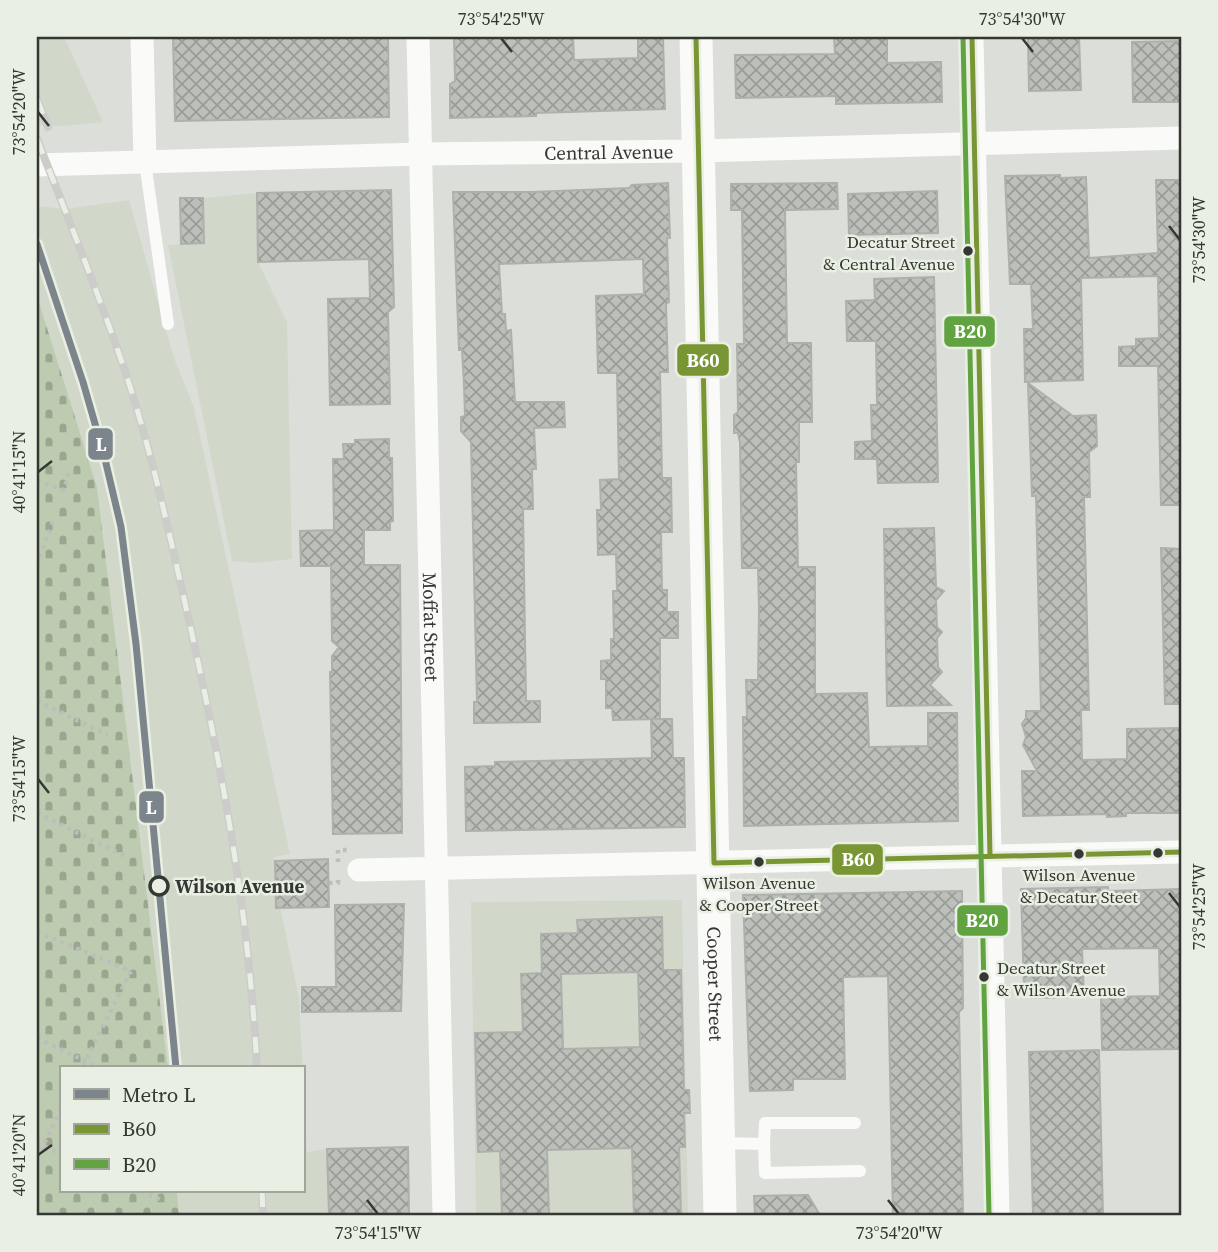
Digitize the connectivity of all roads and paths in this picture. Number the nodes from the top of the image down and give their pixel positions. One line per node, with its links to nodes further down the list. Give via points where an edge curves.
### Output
1 (142, 37): 9 (street)
2 (418, 37): 8 (street, Moffat Street)
3 (696, 37): 7 (main road, Cooper Street)
4 (972, 37): 6 (street)
5 (1181, 138): 6 (street, Central Avenue)
6 (975, 143): 7 (street, Central Avenue); 20 (street)
7 (698, 151): 8 (street, Central Avenue); 22 (main road, Cooper Street)
8 (420, 154): 9 (street, Central Avenue); 23 (street, Moffat Street)
9 (145, 162): 10 (street, Central Avenue); 11 (lane)
10 (37, 165)
11 (168, 324)
12 (70, 468): 13 (path, via 64,491)
13 (37, 481)
14 (54, 522): 15 (path)
15 (37, 565)
16 (37, 701): 17 (path)
17 (108, 736)
18 (37, 813): 21 (path)
19 (1181, 852): 20 (street)
20 (990, 856): 22 (street); 43 (street)
21 (129, 858)
22 (713, 863): 23 (street); 33 (main road, Cooper Street)
23 (436, 868): 24 (street); 41 (street, Moffat Street)
24 (359, 870)
25 (37, 932): 27 (path, via 131,971)
26 (37, 1038): 27 (path)
27 (85, 1061): 28 (path); 29 (path)
28 (83, 1066)
29 (96, 1066)
30 (60, 1111): 35 (path)
31 (856, 1123): 34 (lane, via 765,1123)
32 (37, 1143): 35 (path)
33 (719, 1143): 34 (lane); 42 (main road, Cooper Street)
34 (764, 1144): 38 (lane, via 765,1173)
35 (43, 1146): 36 (path); 37 (path)
36 (60, 1154)
37 (37, 1158)
38 (860, 1171)
39 (143, 1192): 40 (path)
40 (162, 1200)
41 (444, 1215)
42 (720, 1215)
43 (998, 1215)

